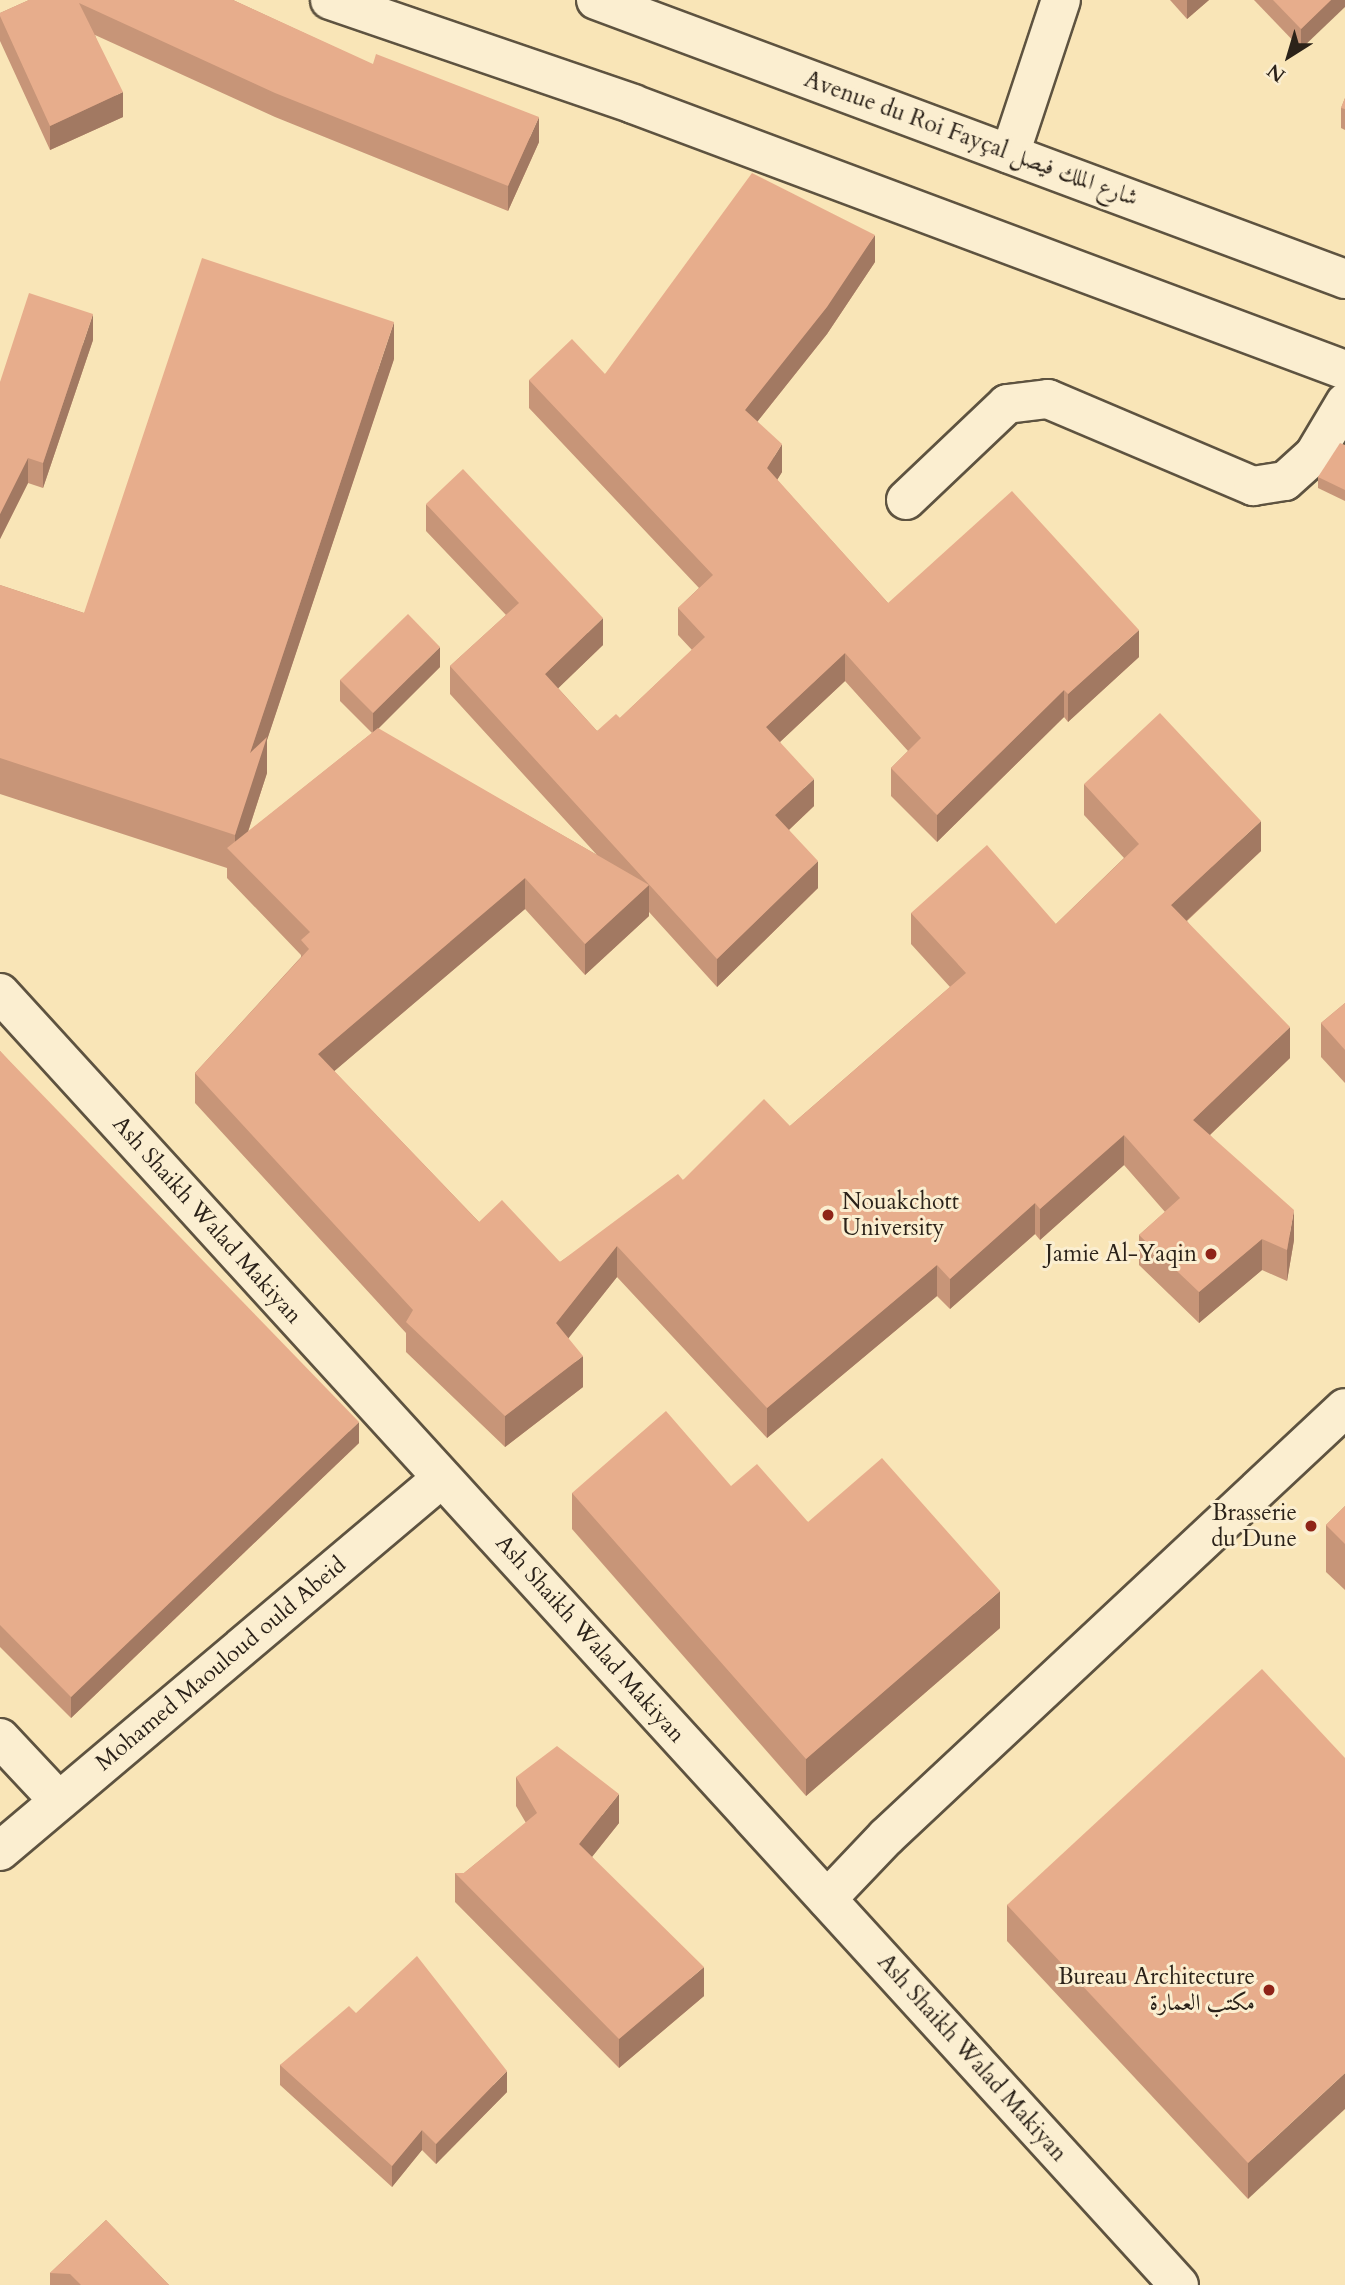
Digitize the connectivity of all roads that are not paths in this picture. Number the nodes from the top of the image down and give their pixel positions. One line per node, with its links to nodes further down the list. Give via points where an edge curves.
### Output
1 (596, 0): 4 (street, Avenue du Roi Fayçal شارع الملك فيصل)
2 (1061, 0): 4 (street)
3 (354, 4): 6 (street)
4 (1010, 154): 5 (street, Avenue du Roi Fayçal شارع الملك فيصل)
5 (1345, 279)
6 (1345, 370)
7 (1345, 403): 8 (street, via 1314,456 1285,481 1253,486 1048,399 1007,404)
8 (906, 500)
9 (0, 993): 11 (street, Ash Shaikh Walad Makiyan)
10 (1345, 1408): 15 (street, via 886,1837)
11 (442, 1478): 13 (street, Mohamed Maouloud ould Abeid); 15 (street, Ash Shaikh Walad Makiyan)
12 (0, 1738): 13 (street)
13 (59, 1801): 14 (street, Mohamed Maouloud ould Abeid)
14 (0, 1851)
15 (827, 1899): 16 (street, Ash Shaikh Walad Makiyan)
16 (1179, 2285)

